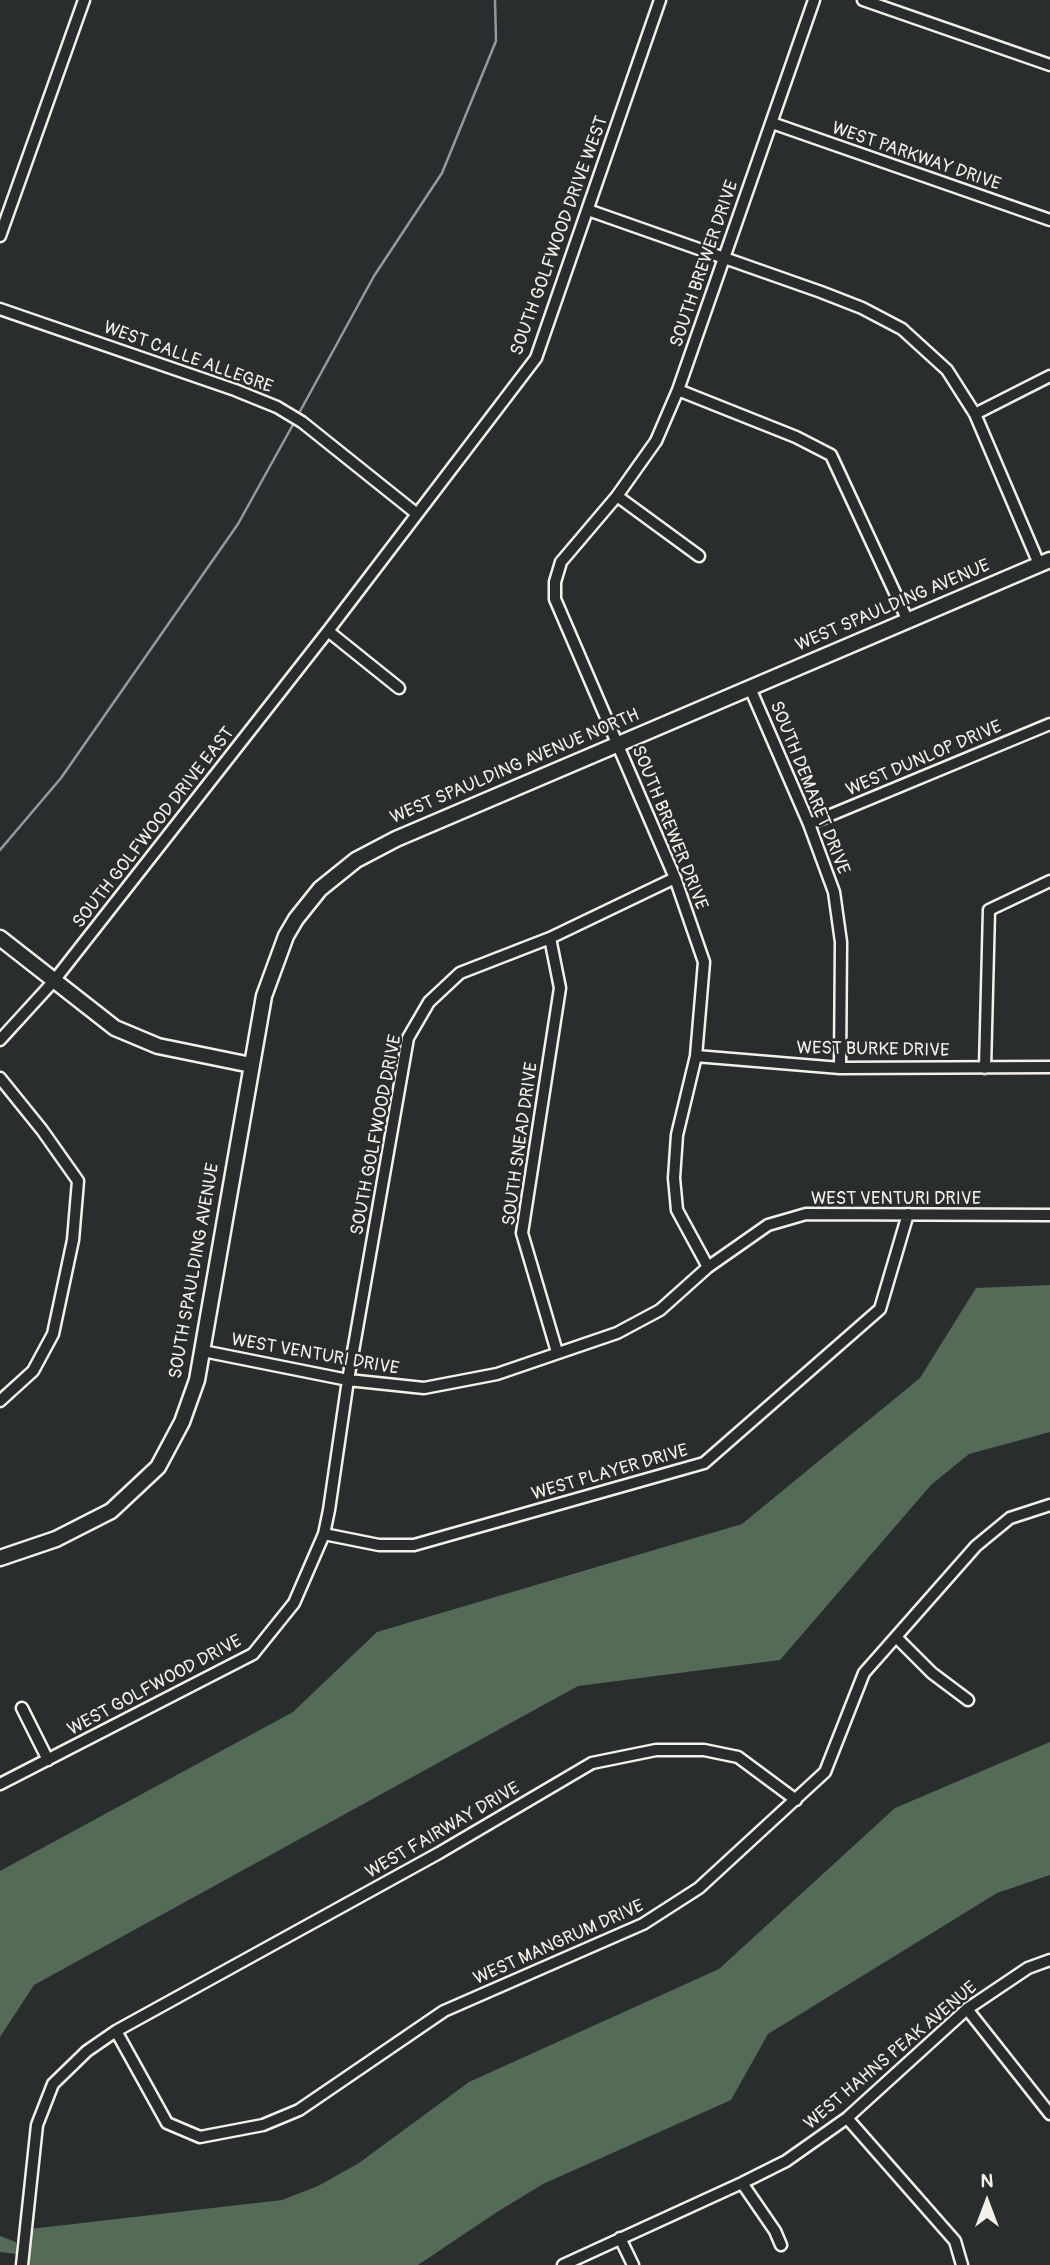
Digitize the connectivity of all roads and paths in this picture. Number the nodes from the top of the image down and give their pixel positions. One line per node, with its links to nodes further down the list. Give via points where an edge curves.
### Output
1 (84, 0): 9 (street)
2 (660, 0): 7 (street, SOUTH GOLFWOOD DRIVE WEST)
3 (814, 0): 6 (street, SOUTH BREWER DRIVE)
4 (863, 0): 5 (street)
5 (1050, 65)
6 (772, 123): 8 (street, WEST PARKWAY DRIVE); 10 (street, SOUTH BREWER DRIVE)
7 (588, 210): 10 (street); 16 (street, SOUTH GOLFWOOD DRIVE WEST, via 536,358)
8 (1050, 220)
9 (0, 236)
10 (723, 256): 13 (street, SOUTH BREWER DRIVE); 14 (street, via 862,308 902,329 947,370)
11 (0, 309): 16 (street, WEST CALLE ALLEGRE, via 277,407)
12 (1050, 376): 14 (street)
13 (678, 390): 15 (street, SOUTH BREWER DRIVE, via 656,441); 19 (street, via 831,455)
14 (975, 414): 18 (street)
15 (617, 496): 17 (street); 24 (street, SOUTH BREWER DRIVE, via 561,562 555,599)
16 (417, 514): 20 (street, SOUTH GOLFWOOD DRIVE WEST)
17 (699, 556)
18 (1045, 562): 19 (street, WEST SPAULDING AVENUE)
19 (908, 621): 22 (street, WEST SPAULDING AVENUE)
20 (328, 631): 21 (street); 31 (street, SOUTH GOLFWOOD DRIVE EAST)
21 (399, 688)
22 (750, 688): 24 (street, WEST SPAULDING AVENUE NORTH); 25 (street, SOUTH DEMARET DRIVE)
23 (1050, 724): 25 (street, WEST DUNLOP DRIVE)
24 (618, 745): 26 (street, SOUTH BREWER DRIVE); 28 (street, WEST SPAULDING AVENUE NORTH, via 382,846 343,869)
25 (809, 824): 35 (street, SOUTH DEMARET DRIVE, via 834,892 841,942)
26 (675, 878): 29 (street, SOUTH GOLFWOOD DRIVE); 33 (street, SOUTH BREWER DRIVE, via 704,962)
27 (1050, 881): 36 (street, via 989,910)
28 (308, 902): 34 (street, SOUTH SPAULDING AVENUE, via 286,936 270,974)
29 (550, 938): 43 (street, SOUTH SNEAD DRIVE, via 560,988 522,1233); 44 (street, SOUTH GOLFWOOD DRIVE, via 460,973 429,1002 408,1038)
30 (0, 939): 31 (street)
31 (53, 982): 32 (street, SOUTH GOLFWOOD DRIVE EAST); 34 (street, via 114,1028 158,1046)
32 (0, 1040)
33 (696, 1056): 35 (street, WEST BURKE DRIVE); 41 (street, SOUTH BREWER DRIVE, via 677,1135 674,1178 677,1210)
34 (251, 1065): 42 (street, SOUTH SPAULDING AVENUE)
35 (841, 1068): 36 (street, WEST BURKE DRIVE)
36 (985, 1068): 37 (street, WEST BURKE DRIVE)
37 (1050, 1068)
38 (0, 1078): 45 (street, via 78,1181 73,1240 53,1334 33,1371)
39 (908, 1214): 40 (street, WEST VENTURI DRIVE); 41 (street, WEST VENTURI DRIVE, via 806,1214 768,1224); 48 (street, WEST PLAYER DRIVE, via 880,1309 704,1463 414,1545 379,1545)
40 (1050, 1215)
41 (708, 1267): 43 (street, WEST VENTURI DRIVE, via 660,1310 617,1334)
42 (203, 1351): 44 (street, WEST VENTURI DRIVE); 49 (street, SOUTH SPAULDING AVENUE, via 182,1422 158,1467 111,1511 56,1539)
43 (557, 1352): 44 (street, WEST VENTURI DRIVE, via 497,1374 424,1388)
44 (348, 1380): 47 (street, SOUTH GOLFWOOD DRIVE)
45 (0, 1401)
46 (1050, 1505): 50 (street, WEST MANGRUM DRIVE, via 1010,1518 976,1546)
47 (329, 1510): 48 (street, WEST GOLFWOOD DRIVE)
48 (324, 1534): 53 (street, WEST GOLFWOOD DRIVE, via 294,1603 253,1654)
49 (0, 1558)
50 (897, 1639): 51 (street); 55 (street, WEST MANGRUM DRIVE, via 864,1673 825,1772)
51 (968, 1700)
52 (22, 1708): 53 (street)
53 (48, 1760): 54 (street, WEST GOLFWOOD DRIVE)
54 (0, 1784)
55 (796, 1800): 58 (street, WEST FAIRWAY DRIVE, via 738,1757 704,1750 656,1750 592,1763); 58 (street, WEST MANGRUM DRIVE, via 699,1888 643,1924 444,2011 299,2110 262,2125 200,2137 167,2123)
56 (1050, 1960): 57 (street, WEST HAHNS PEAK AVENUE, via 1028,1968)
57 (967, 2009): 59 (street); 60 (street, WEST HAHNS PEAK AVENUE)
58 (116, 2031): 64 (street, WEST FAIRWAY DRIVE, via 53,2084 37,2125)
59 (1050, 2114)
60 (847, 2118): 61 (street, WEST HAHNS PEAK AVENUE, via 786,2161); 67 (street, via 955,2241)
61 (742, 2183): 62 (street, WEST HAHNS PEAK AVENUE); 63 (street)
62 (620, 2238): 65 (street, WEST HAHNS PEAK AVENUE); 66 (street)
63 (781, 2245)
64 (22, 2265)
65 (563, 2265)
66 (633, 2265)
67 (962, 2265)

